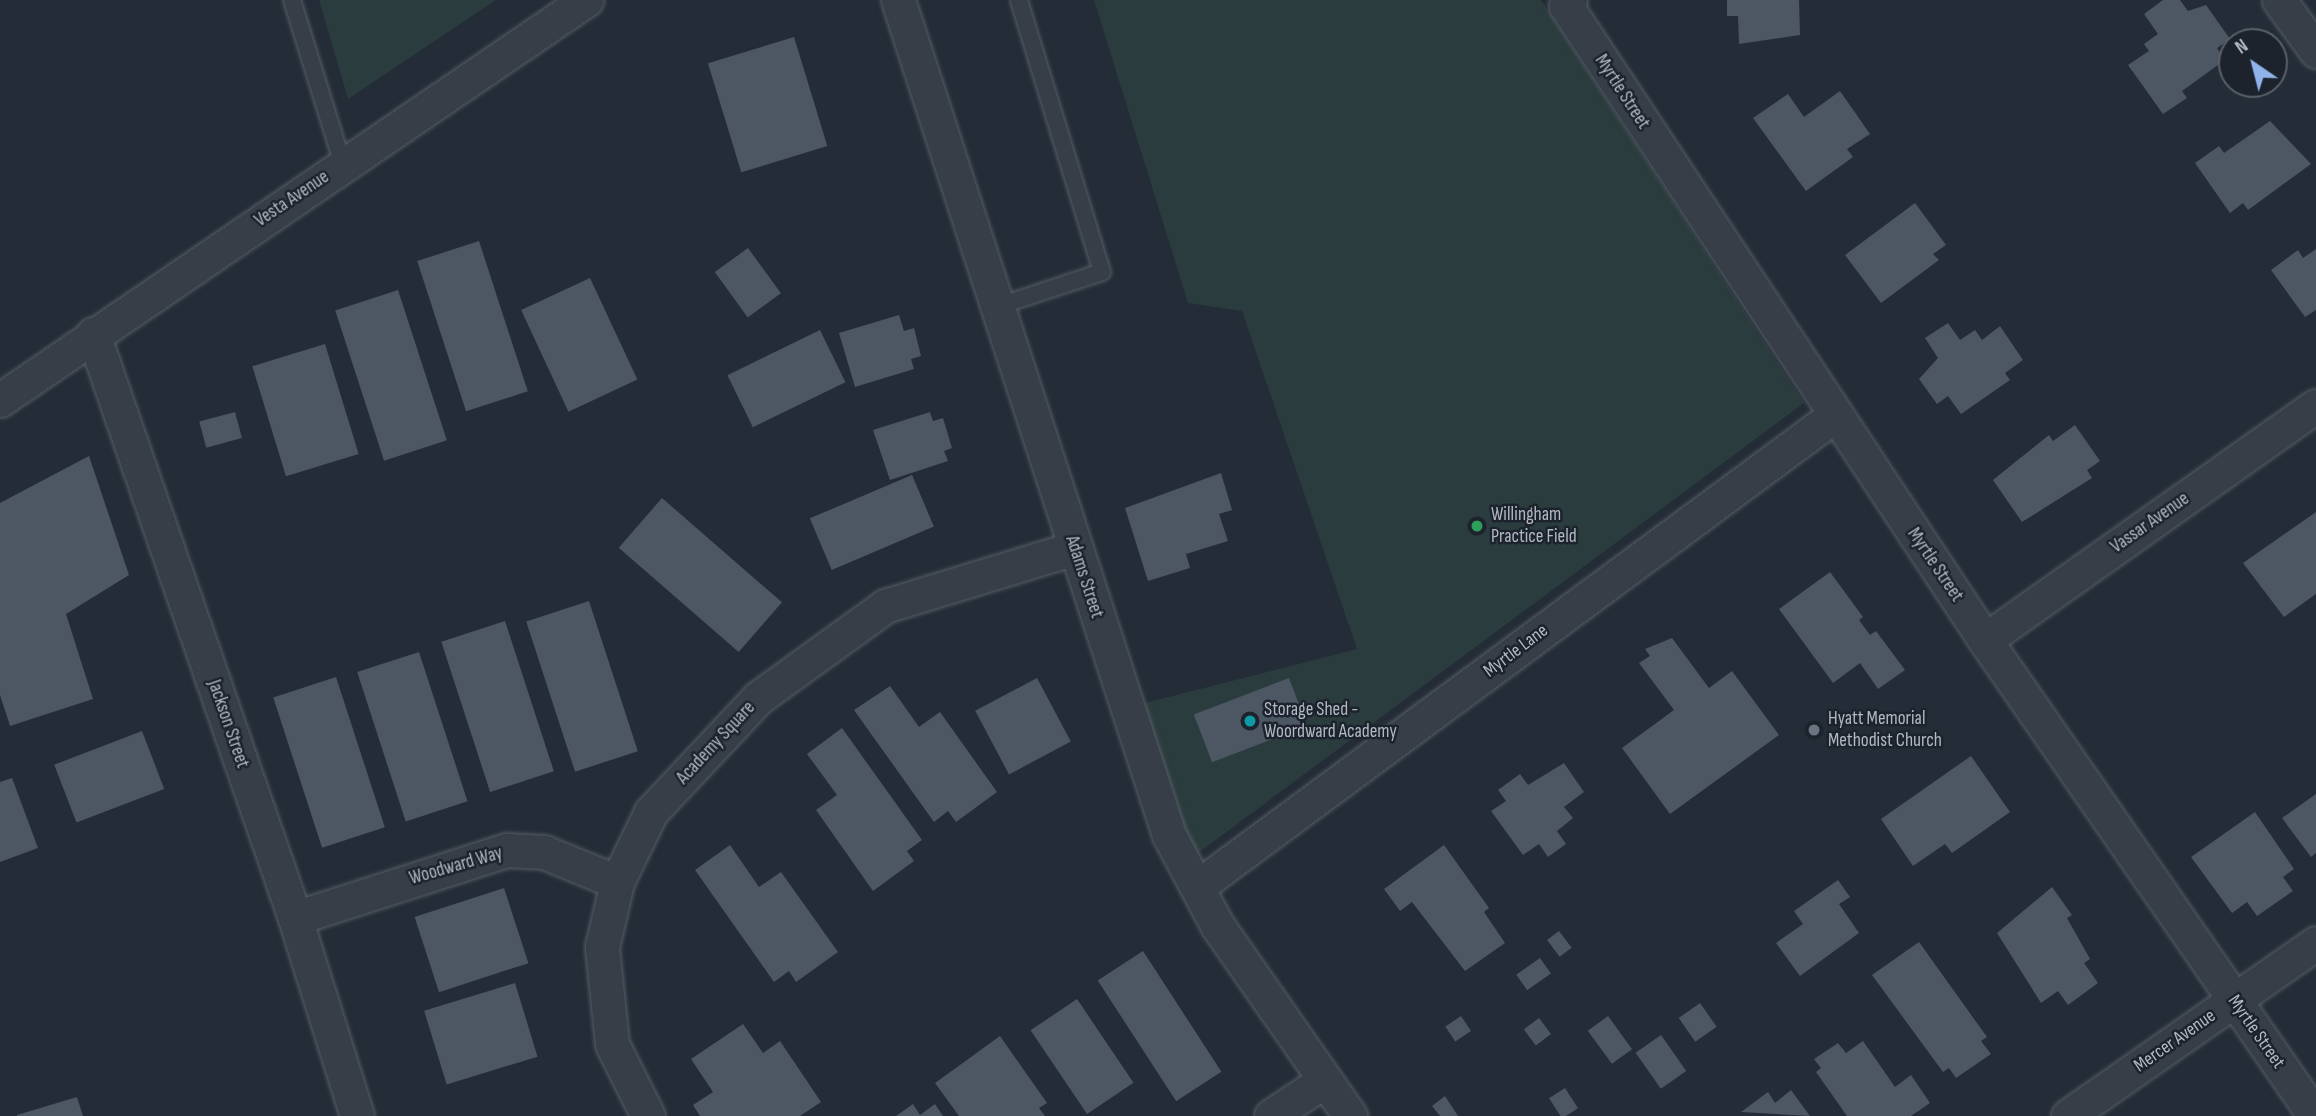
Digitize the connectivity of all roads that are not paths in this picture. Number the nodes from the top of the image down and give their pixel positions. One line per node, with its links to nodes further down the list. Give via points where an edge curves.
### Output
1 (292, 0): 8 (lane)
2 (586, 0): 8 (street, Vesta Avenue)
3 (898, 0): 9 (street, Adams Street)
4 (1019, 0): 9 (lane, via 1102,272)
5 (2279, 0): 7 (street)
6 (1568, 3): 13 (street, Myrtle Street)
7 (2316, 51)
8 (343, 165): 10 (street, Vesta Avenue)
9 (996, 307): 14 (street, Adams Street)
10 (93, 334): 11 (street, Vesta Avenue); 18 (street, Jackson Street)
11 (0, 400)
12 (2316, 406): 15 (street, Vassar Avenue)
13 (1835, 415): 15 (street, Myrtle Street); 17 (street, Myrtle Lane)
14 (1075, 548): 16 (street, Academy Square, via 886,606 758,698 651,812); 17 (street, Adams Street, via 1169,835)
15 (1985, 640): 20 (street, Myrtle Street)
16 (617, 882): 18 (street, Woodward Way, via 544,852 508,850); 23 (street, Academy Square, via 603,947 602,986 612,1044)
17 (1197, 887): 21 (street, Adams Street)
18 (295, 918): 22 (street, Jackson Street)
19 (2316, 943): 20 (street, Mercer Avenue)
20 (2234, 1000): 26 (street, Mercer Avenue); 27 (street, Myrtle Street)
21 (1325, 1080): 24 (street); 25 (street, Adams Street)
22 (357, 1116)
23 (648, 1116)
24 (1271, 1116)
25 (1350, 1116)
26 (2068, 1116)
27 (2315, 1116)

